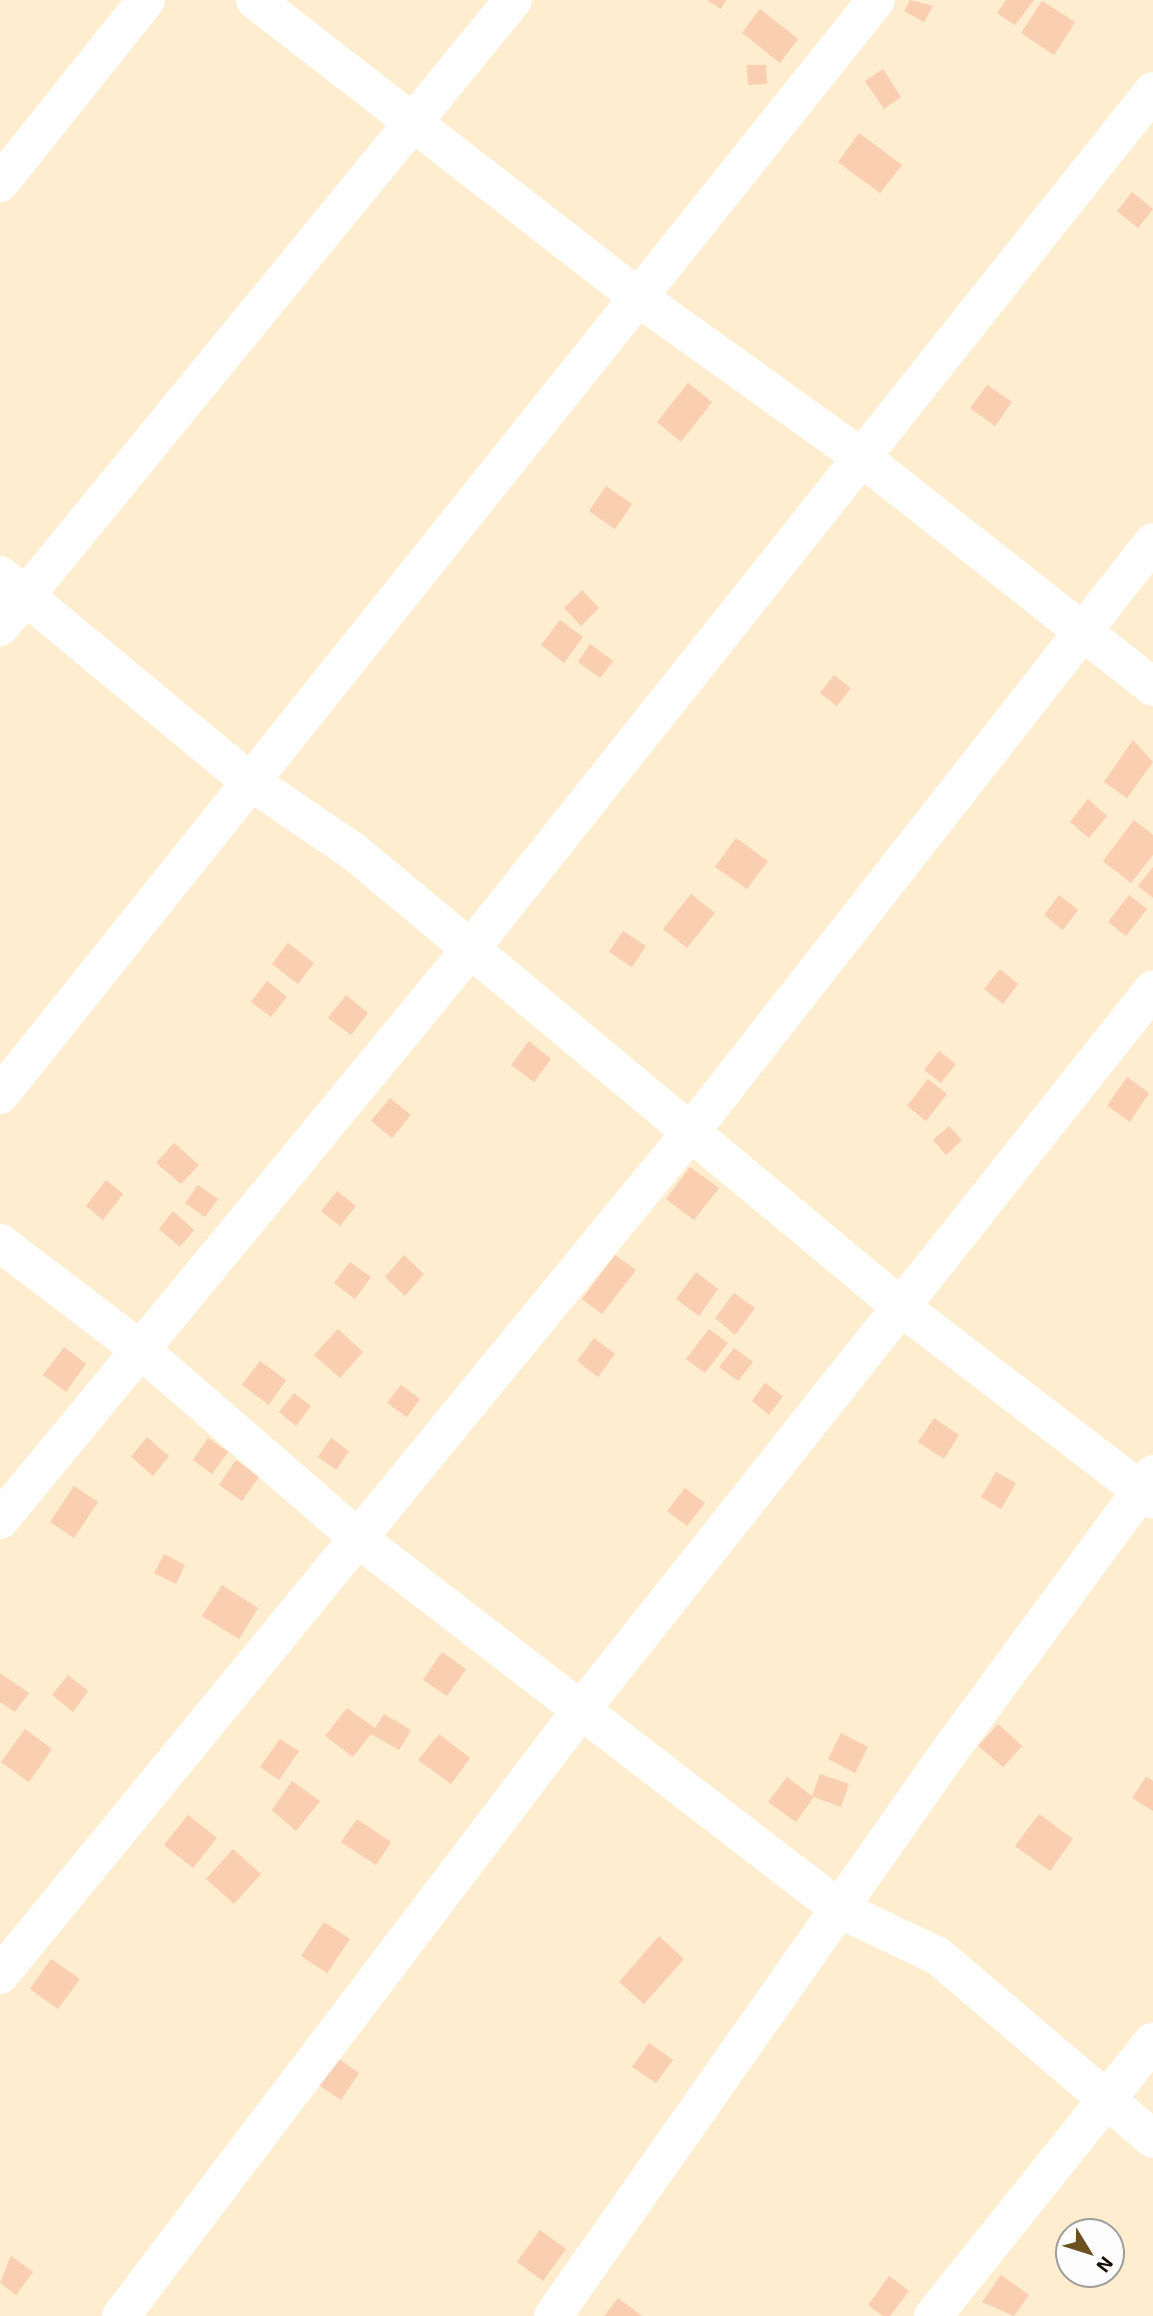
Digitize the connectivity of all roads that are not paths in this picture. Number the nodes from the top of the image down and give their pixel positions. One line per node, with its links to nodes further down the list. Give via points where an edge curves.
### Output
1 (146, 0): 7 (street)
2 (255, 0): 6 (street)
3 (513, 0): 6 (street)
4 (876, 0): 8 (street)
5 (1153, 91): 9 (street)
6 (410, 122): 8 (street); 11 (street)
7 (0, 183)
8 (639, 298): 9 (street); 15 (street)
9 (861, 457): 13 (street); 16 (street)
10 (1153, 542): 13 (street)
11 (13, 584): 12 (street); 15 (street)
12 (0, 627)
13 (1081, 629): 14 (street); 19 (street)
14 (1153, 687)
15 (247, 779): 16 (street, via 354,852); 18 (street)
16 (468, 952): 19 (street); 22 (street)
17 (1153, 989): 21 (street)
18 (0, 1095)
19 (689, 1134): 21 (street); 25 (street)
20 (0, 1244): 22 (street)
21 (901, 1307): 23 (street); 26 (street)
22 (141, 1350): 24 (street); 25 (street)
23 (1149, 1488): 27 (street)
24 (0, 1520)
25 (360, 1540): 26 (street); 28 (street)
26 (581, 1710): 27 (street); 32 (street)
27 (841, 1910): 30 (street, via 938,1956); 33 (street)
28 (0, 1975)
29 (1153, 2041): 30 (street)
30 (1108, 2096): 31 (street); 34 (street)
31 (1153, 2139)
32 (121, 2316)
33 (553, 2316)
34 (933, 2316)

